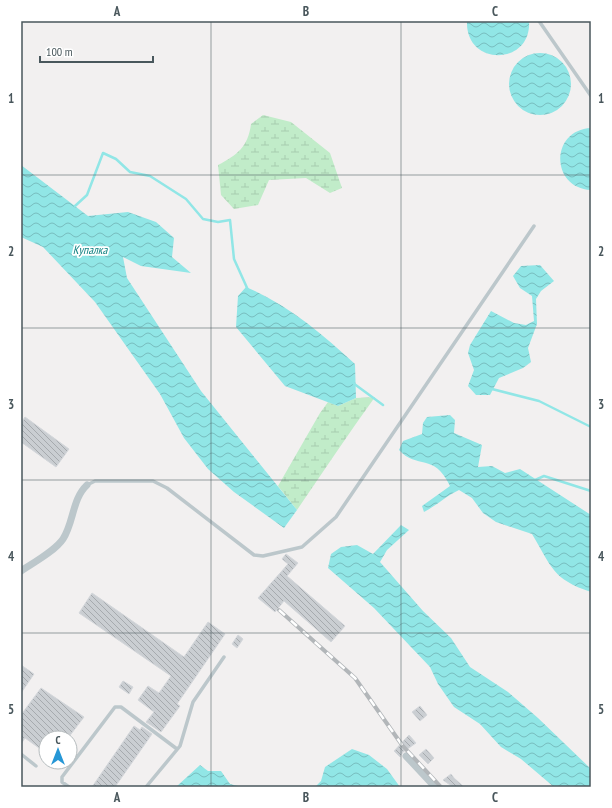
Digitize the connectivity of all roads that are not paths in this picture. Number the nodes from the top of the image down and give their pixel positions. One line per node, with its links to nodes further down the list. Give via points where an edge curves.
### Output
1 (539, 21): 2 (lane)
2 (591, 96)
3 (534, 226): 4 (lane, via 336,517 302,547 263,556 254,555 167,488 153,481 95,481)
4 (87, 485): 5 (street, via 79,494 64,538)
5 (21, 571)
6 (224, 657): 7 (lane, via 193,702)
7 (177, 749): 11 (lane, via 121,707 115,707 62,777 62,782); 12 (lane)
8 (21, 754): 10 (lane)
9 (406, 756): 13 (street)
10 (36, 766)
11 (69, 787)
12 (146, 787)
13 (435, 787)

